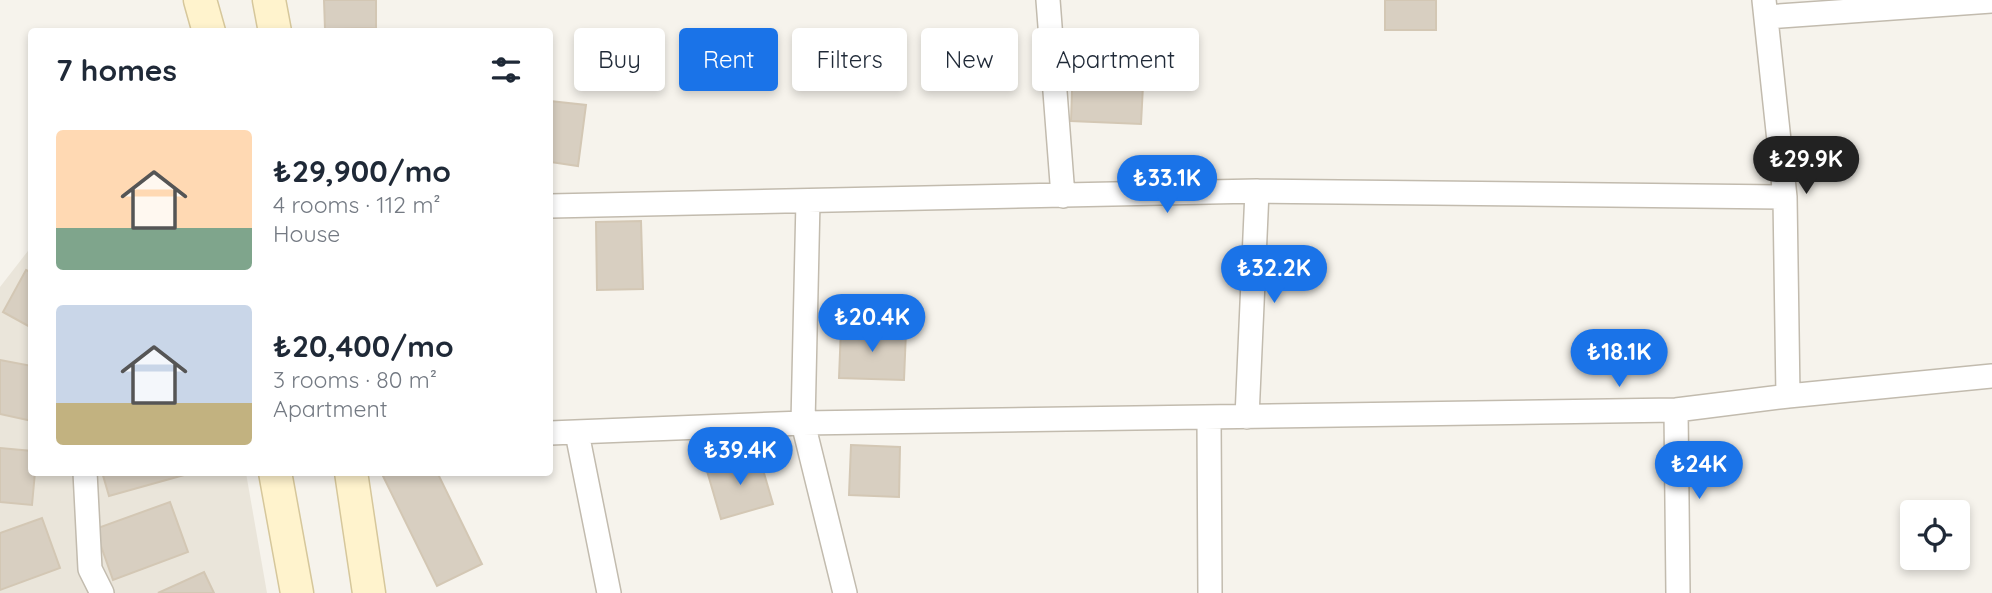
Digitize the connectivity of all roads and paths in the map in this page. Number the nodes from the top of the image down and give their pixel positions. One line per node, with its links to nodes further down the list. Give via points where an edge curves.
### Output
1 (200, 0): 6 (main road)
2 (270, 0): 7 (main road)
3 (1048, 0): 9 (street)
4 (1992, 1): 5 (street)
5 (1765, 8): 10 (street)
6 (208, 28)
7 (274, 28)
8 (1257, 191): 9 (street); 10 (street); 16 (street)
9 (1063, 196): 11 (street)
10 (1784, 197): 14 (street)
11 (808, 201): 12 (street); 18 (street)
12 (553, 206)
13 (1992, 376): 14 (street)
14 (1788, 396): 15 (street)
15 (1676, 410): 16 (street); 30 (street)
16 (1247, 417): 17 (street)
17 (1209, 418): 18 (street); 29 (street)
18 (803, 423): 20 (street); 28 (street)
19 (553, 433): 20 (street)
20 (577, 433): 27 (street)
21 (85, 476): 24 (street, via 90,569)
22 (276, 476): 25 (main road)
23 (352, 476): 26 (main road)
24 (102, 593)
25 (296, 593)
26 (369, 593)
27 (609, 593)
28 (845, 593)
29 (1210, 593)
30 (1678, 593)

